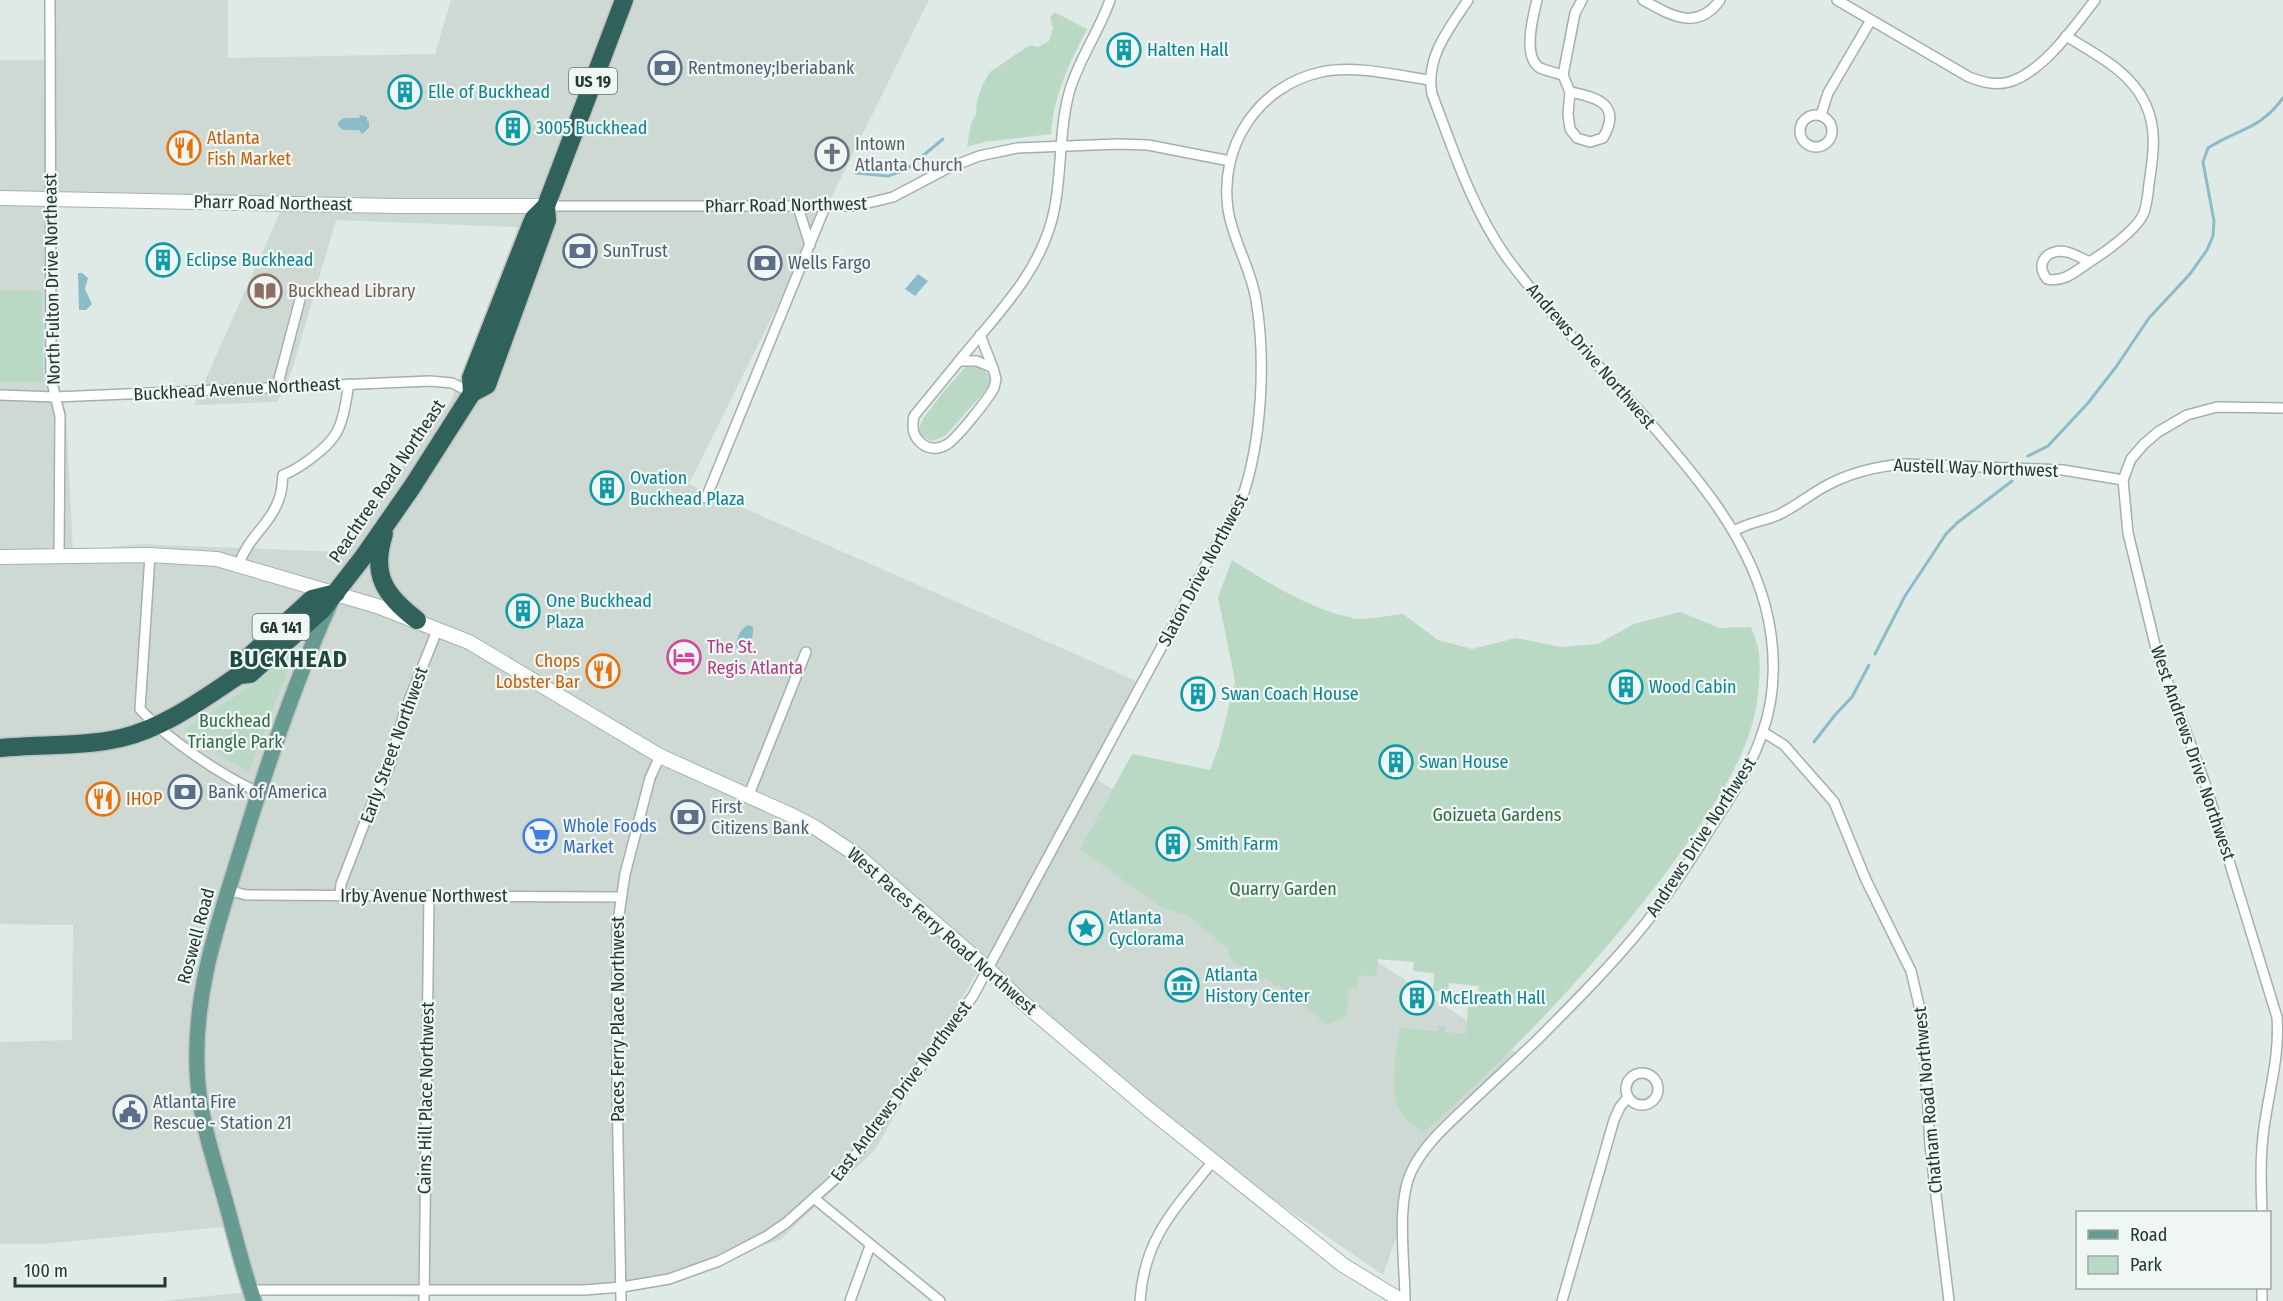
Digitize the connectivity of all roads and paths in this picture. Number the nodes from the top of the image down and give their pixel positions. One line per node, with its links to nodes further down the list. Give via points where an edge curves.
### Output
1 (50, 0): 20 (street, North Fulton Drive Northeast)
2 (624, 0): 21 (highway, US 19)
3 (1110, 0): 17 (street, via 1070,89)
4 (1468, 0): 14 (street, via 1442,41)
5 (1537, 0): 13 (street, via 1529,30 1533,58 1539,67)
6 (1582, 0): 13 (street, via 1575,13)
7 (1642, 0): 8 (street, via 1674,17 1695,18 1711,11)
8 (1720, 0)
9 (1837, 0): 11 (street)
10 (2095, 0): 12 (street)
11 (1871, 20): 12 (street, via 1969,77 1990,83 2010,82 2026,75); 16 (street, via 1828,93)
12 (2066, 36): 25 (street, via 2129,79 2145,103 2153,131 2143,214 2133,228)
13 (1563, 75): 15 (street)
14 (1429, 80): 18 (street, Slaton Drive Northwest, via 1346,70 1300,79 1274,93 1255,111 1239,135); 39 (street, Andrews Drive Northwest, via 1468,188 1504,254 1689,467)
15 (1570, 92): 15 (street, via 1603,102 1610,113 1610,126 1603,138 1590,142 1577,138 1570,129)
16 (1821, 115)
17 (1060, 145): 18 (street, Pharr Road Northwest, via 1148,145); 23 (street, Pharr Road Northwest, via 979,156 875,203); 27 (street, via 1055,206 1042,249 1021,285)
18 (1230, 161): 58 (street, Slaton Drive Northwest, via 1226,185 1228,210 1251,279 1259,323 1259,425 1250,476 1233,516)
19 (0, 198): 20 (main road, Pharr Road Northeast)
20 (49, 198): 21 (main road, Pharr Road Northeast); 34 (street, North Fulton Drive Northeast, via 51,378)
21 (546, 206): 22 (street, Pharr Road Northwest); 32 (highway, Peachtree Road Northeast / US 19, via 547,220 499,355 487,385)
22 (798, 207): 23 (street, Pharr Road Northwest); 24 (street)
23 (825, 207): 24 (street)
24 (810, 245): 37 (street)
25 (2090, 262): 25 (street, via 2056,281 2042,273 2045,256 2054,252 2067,252)
26 (302, 292): 31 (street)
27 (980, 336): 28 (street); 29 (street)
28 (959, 361): 29 (street, via 977,361); 29 (street, via 914,416 914,433 926,446 938,448 950,443 994,388)
29 (993, 368)
30 (349, 384): 31 (street, Buckhead Avenue Northeast); 32 (street, Buckhead Avenue Northeast, via 443,382); 43 (street, via 335,435 299,468 283,476 280,499 248,543)
31 (277, 387): 34 (street, Buckhead Avenue Northeast)
32 (472, 393): 38 (highway, Peachtree Road Northeast / US 19)
33 (0, 395): 34 (street, Buckhead Avenue Northeast)
34 (56, 397): 42 (street, North Fulton Drive Northeast, via 60,416)
35 (2283, 408): 36 (street, via 2217,408 2187,415 2144,444 2131,459)
36 (2123, 480): 39 (street, Austell Way Northwest, via 2063,470 1886,465 1850,475 1779,514); 62 (street, West Andrews Drive Northwest, via 2128,533 2157,654 2206,786 2277,1017 2278,1055 2261,1155)
37 (706, 498)
38 (387, 523): 44 (highway, Peachtree Road Northeast / US 19); 45 (highway, via 378,555 380,575 396,603)
39 (1734, 531): 49 (street, Andrews Drive Northwest, via 1758,582 1771,633 1773,683)
40 (150, 555): 42 (main road, West Paces Ferry Road Northwest); 43 (main road, West Paces Ferry Road Northwest); 48 (street, via 140,709)
41 (0, 557): 42 (main road, West Paces Ferry Road Northwest)
42 (59, 557)
43 (239, 564): 44 (main road, West Paces Ferry Road Northwest)
44 (336, 593): 45 (main road, West Paces Ferry Road Northwest); 48 (highway, GA 141, via 312,599 240,665 239,675 183,712); 52 (main road, Roswell Road / US 19, via 312,644)
45 (417, 620): 46 (main road, West Paces Ferry Road Northwest)
46 (438, 628): 51 (main road, West Paces Ferry Road Northwest, via 501,659); 55 (street, Early Street Northwest)
47 (806, 652): 53 (street)
48 (154, 725): 50 (highway, GA 141, via 110,741); 52 (street)
49 (1763, 732): 72 (street, Andrews Drive Northwest, via 1735,790 1643,927 1568,1009 1418,1157 1404,1196); 74 (street, Chatham Road Northwest, via 1784,745 1834,802 1866,880 1911,971 1923,1022 1930,1146)
50 (0, 748)
51 (660, 756): 53 (main road, West Paces Ferry Road Northwest); 57 (street, Paces Ferry Place Northwest, via 650,778)
52 (258, 792): 54 (main road, Roswell Road / US 19)
53 (748, 797): 58 (main road, West Paces Ferry Road Northwest, via 816,828 858,856)
54 (228, 890): 55 (street, Irby Avenue Northwest, via 246,895); 66 (main road, Roswell Road / US 19, via 201,988 197,1070 206,1132)
55 (340, 895): 56 (street, Irby Avenue Northwest)
56 (429, 896): 57 (street, Irby Avenue Northwest); 65 (street, Cains Hill Place Northwest)
57 (620, 897): 64 (street, Paces Ferry Place Northwest, via 617,1087)
58 (988, 969): 60 (main road, West Paces Ferry Road Northwest, via 1084,1057); 61 (street, East Andrews Drive Northwest, via 957,1020 858,1152)
59 (1628, 1096): 73 (street, via 1614,1120)
60 (1213, 1161): 71 (street, via 1154,1241 1145,1262); 72 (main road, West Paces Ferry Road Northwest, via 1344,1265)
61 (814, 1199): 63 (street); 64 (street, East Andrews Drive Northwest, via 767,1236 719,1261 669,1279)
62 (2262, 1211)
63 (870, 1246): 69 (street); 70 (street)
64 (622, 1287): 65 (street, East Andrews Drive Northwest); 68 (street, Paces Ferry Place Northwest)
65 (425, 1289): 66 (street, East Andrews Drive Northwest); 67 (street, Cains Hill Place Northwest)
66 (252, 1295)
67 (424, 1301)
68 (621, 1301)
69 (850, 1301)
70 (940, 1301)
71 (1140, 1301)
72 (1403, 1301)
73 (1562, 1301)
74 (1949, 1301)

